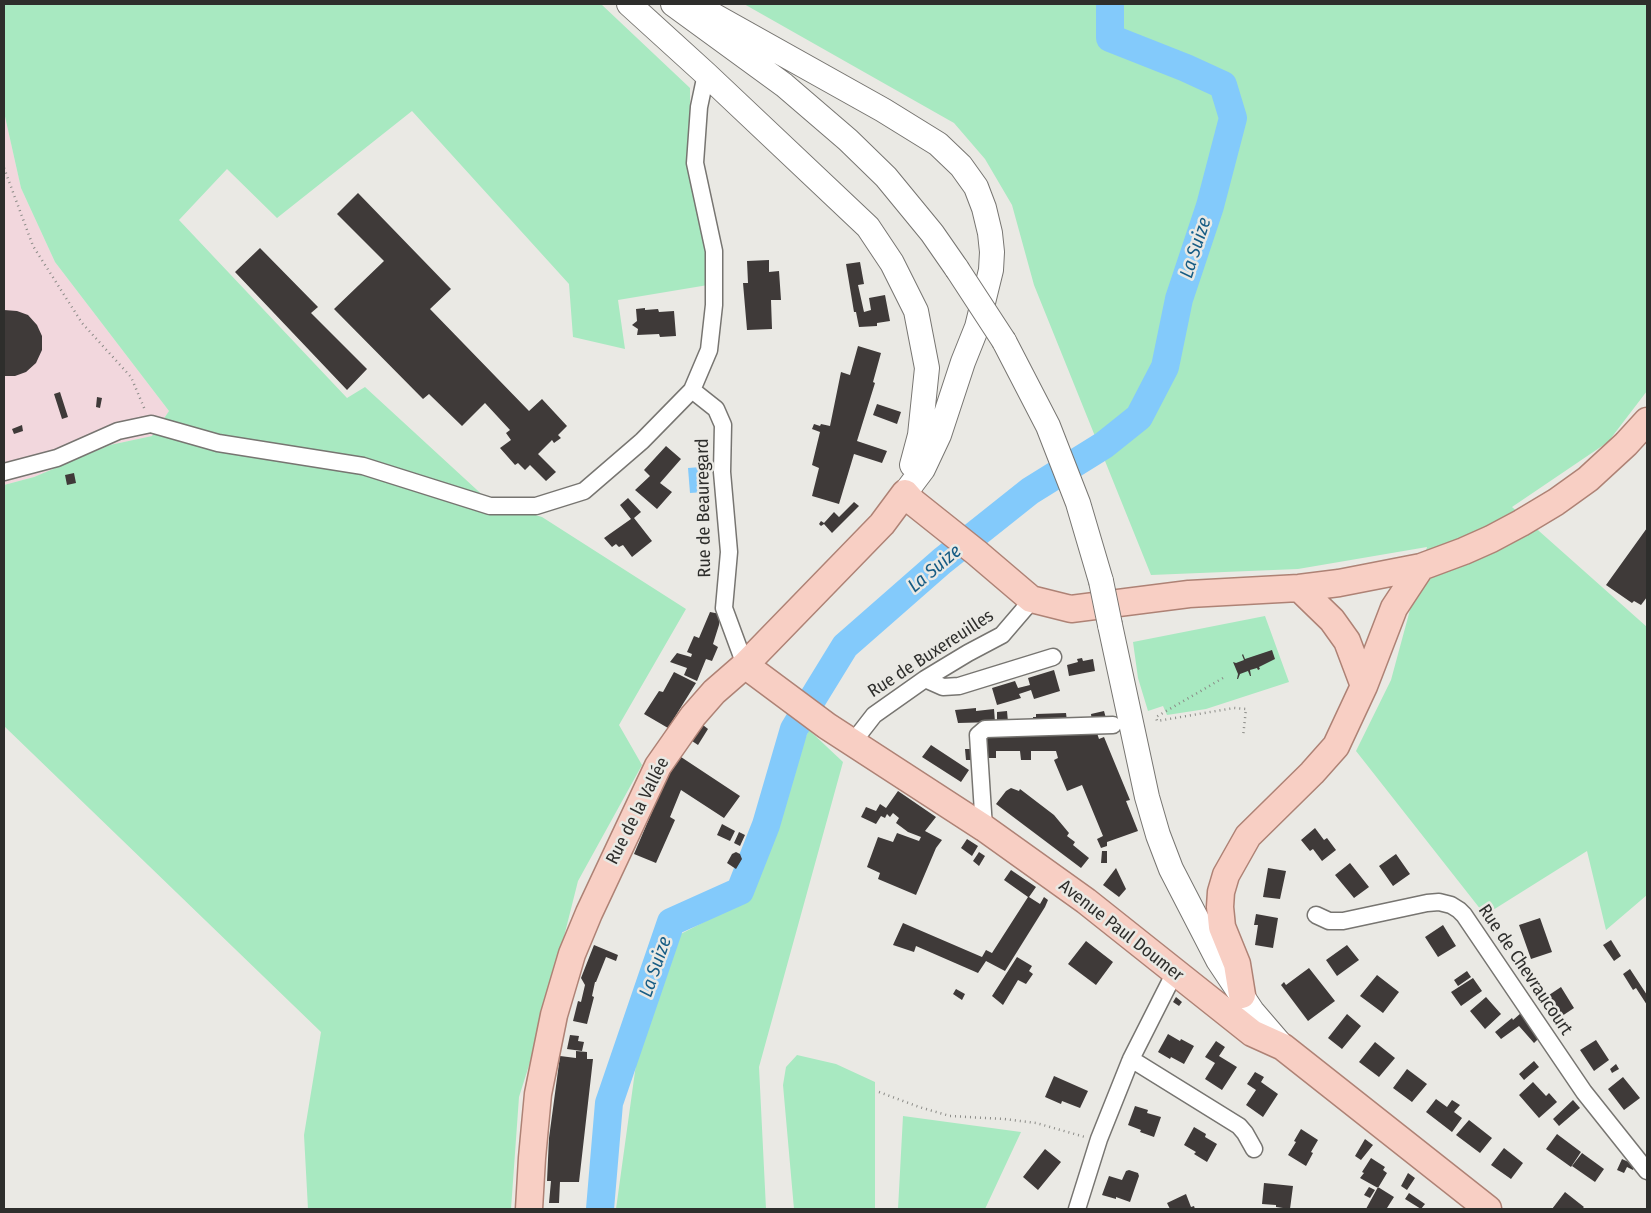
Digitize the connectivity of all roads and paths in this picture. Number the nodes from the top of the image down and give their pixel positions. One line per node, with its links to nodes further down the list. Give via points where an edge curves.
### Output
1 (629, 4): 4 (main road)
2 (673, 4): 25 (main road, bridge, via 784,85 848,140 892,184 932,233 1004,341 1048,426 1088,535 1158,835 1171,869 1218,960)
3 (695, 4): 10 (main road, via 938,144 962,166 976,187 990,233 991,270 977,328 939,435 923,469)
4 (706, 74): 6 (street, via 698,107 696,164 714,251 714,305 709,350); 10 (main road, via 868,227 892,263 916,311 927,368 920,435)
5 (4, 168): 8 (path, via 33,246 82,323 131,377)
6 (692, 390): 8 (street, via 642,442 584,491 536,506 490,506 363,466 218,443); 15 (street, Rue de Beauregard, via 716,409 723,425 722,472 729,552 724,608)
7 (1647, 421): 11 (main road, via 1588,479 1522,524)
8 (151, 424): 9 (street, via 118,431 57,458)
9 (4, 472)
10 (905, 494): 13 (main road); 15 (main road, Rue de la Vallée, via 882,524)
11 (1421, 567): 12 (main road); 18 (main road, via 1394,608)
12 (1299, 588): 13 (main road, via 1189,594 1071,609); 18 (main road, via 1332,620 1347,641)
13 (1030, 599): 17 (street, Rue de Buxereuilles, via 1002,635)
14 (1053, 657): 17 (street, via 959,686 943,688)
15 (745, 665): 21 (main road, Avenue Paul Doumer); 32 (main road, Rue de la Vallée, via 693,716 658,766 572,954 554,1015 538,1094)
16 (1223, 678): 20 (path, via 1156,717 1157,722 1234,708 1246,709)
17 (925, 679): 21 (street, Rue de Buxereuilles, via 874,715)
18 (1364, 686): 25 (main road, via 1336,746 1248,836 1226,875 1221,892 1222,927 1237,964)
19 (1112, 725): 22 (street, via 985,729 978,735)
20 (1243, 737)
21 (853, 742): 22 (main road, Avenue Paul Doumer)
22 (984, 828): 24 (main road, Avenue Paul Doumer, via 1086,901)
23 (1316, 915): 31 (street, Rue de Chevraucourt, via 1330,921 1343,920 1439,902 1459,910 1584,1092)
24 (1175, 972): 26 (main road, Avenue Paul Doumer, via 1252,1033); 27 (street)
25 (1242, 995): 26 (main road)
26 (1283, 1047): 34 (main road, Avenue Paul Doumer)
27 (1131, 1059): 29 (street); 30 (street, via 1239,1126)
28 (879, 1092): 29 (path, via 950,1116 1036,1122)
29 (1099, 1139): 33 (street)
30 (1254, 1149)
31 (1647, 1171)
32 (529, 1209)
33 (1076, 1209)
34 (1488, 1209)

